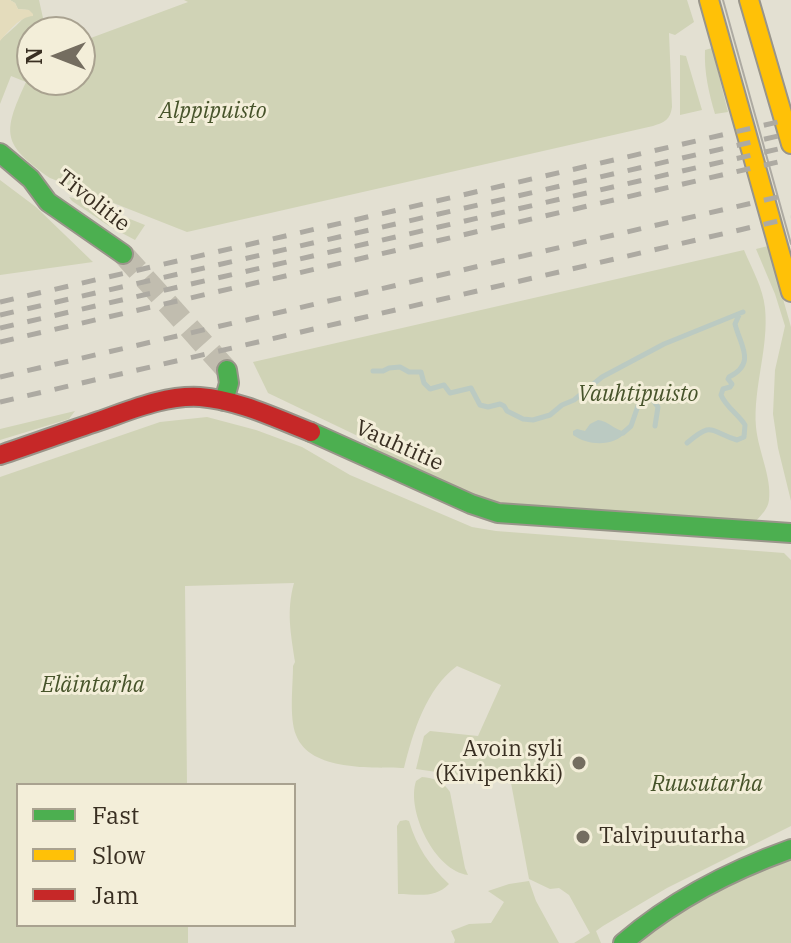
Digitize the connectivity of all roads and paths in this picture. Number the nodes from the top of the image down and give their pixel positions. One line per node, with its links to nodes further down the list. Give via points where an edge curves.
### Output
1 (709, 0): 6 (main road)
2 (749, 0): 3 (main road)
3 (791, 144)
4 (0, 153): 5 (main road, Tivolitie, via 48,202)
5 (123, 254)
6 (791, 292)
7 (227, 370): 8 (main road)
8 (224, 401): 9 (main road, Vauhtitie, via 198,397 141,406); 10 (main road, Vauhtitie, via 498,513)
9 (0, 455)
10 (791, 533)
11 (791, 849): 12 (main road, via 694,892)
12 (623, 943)

